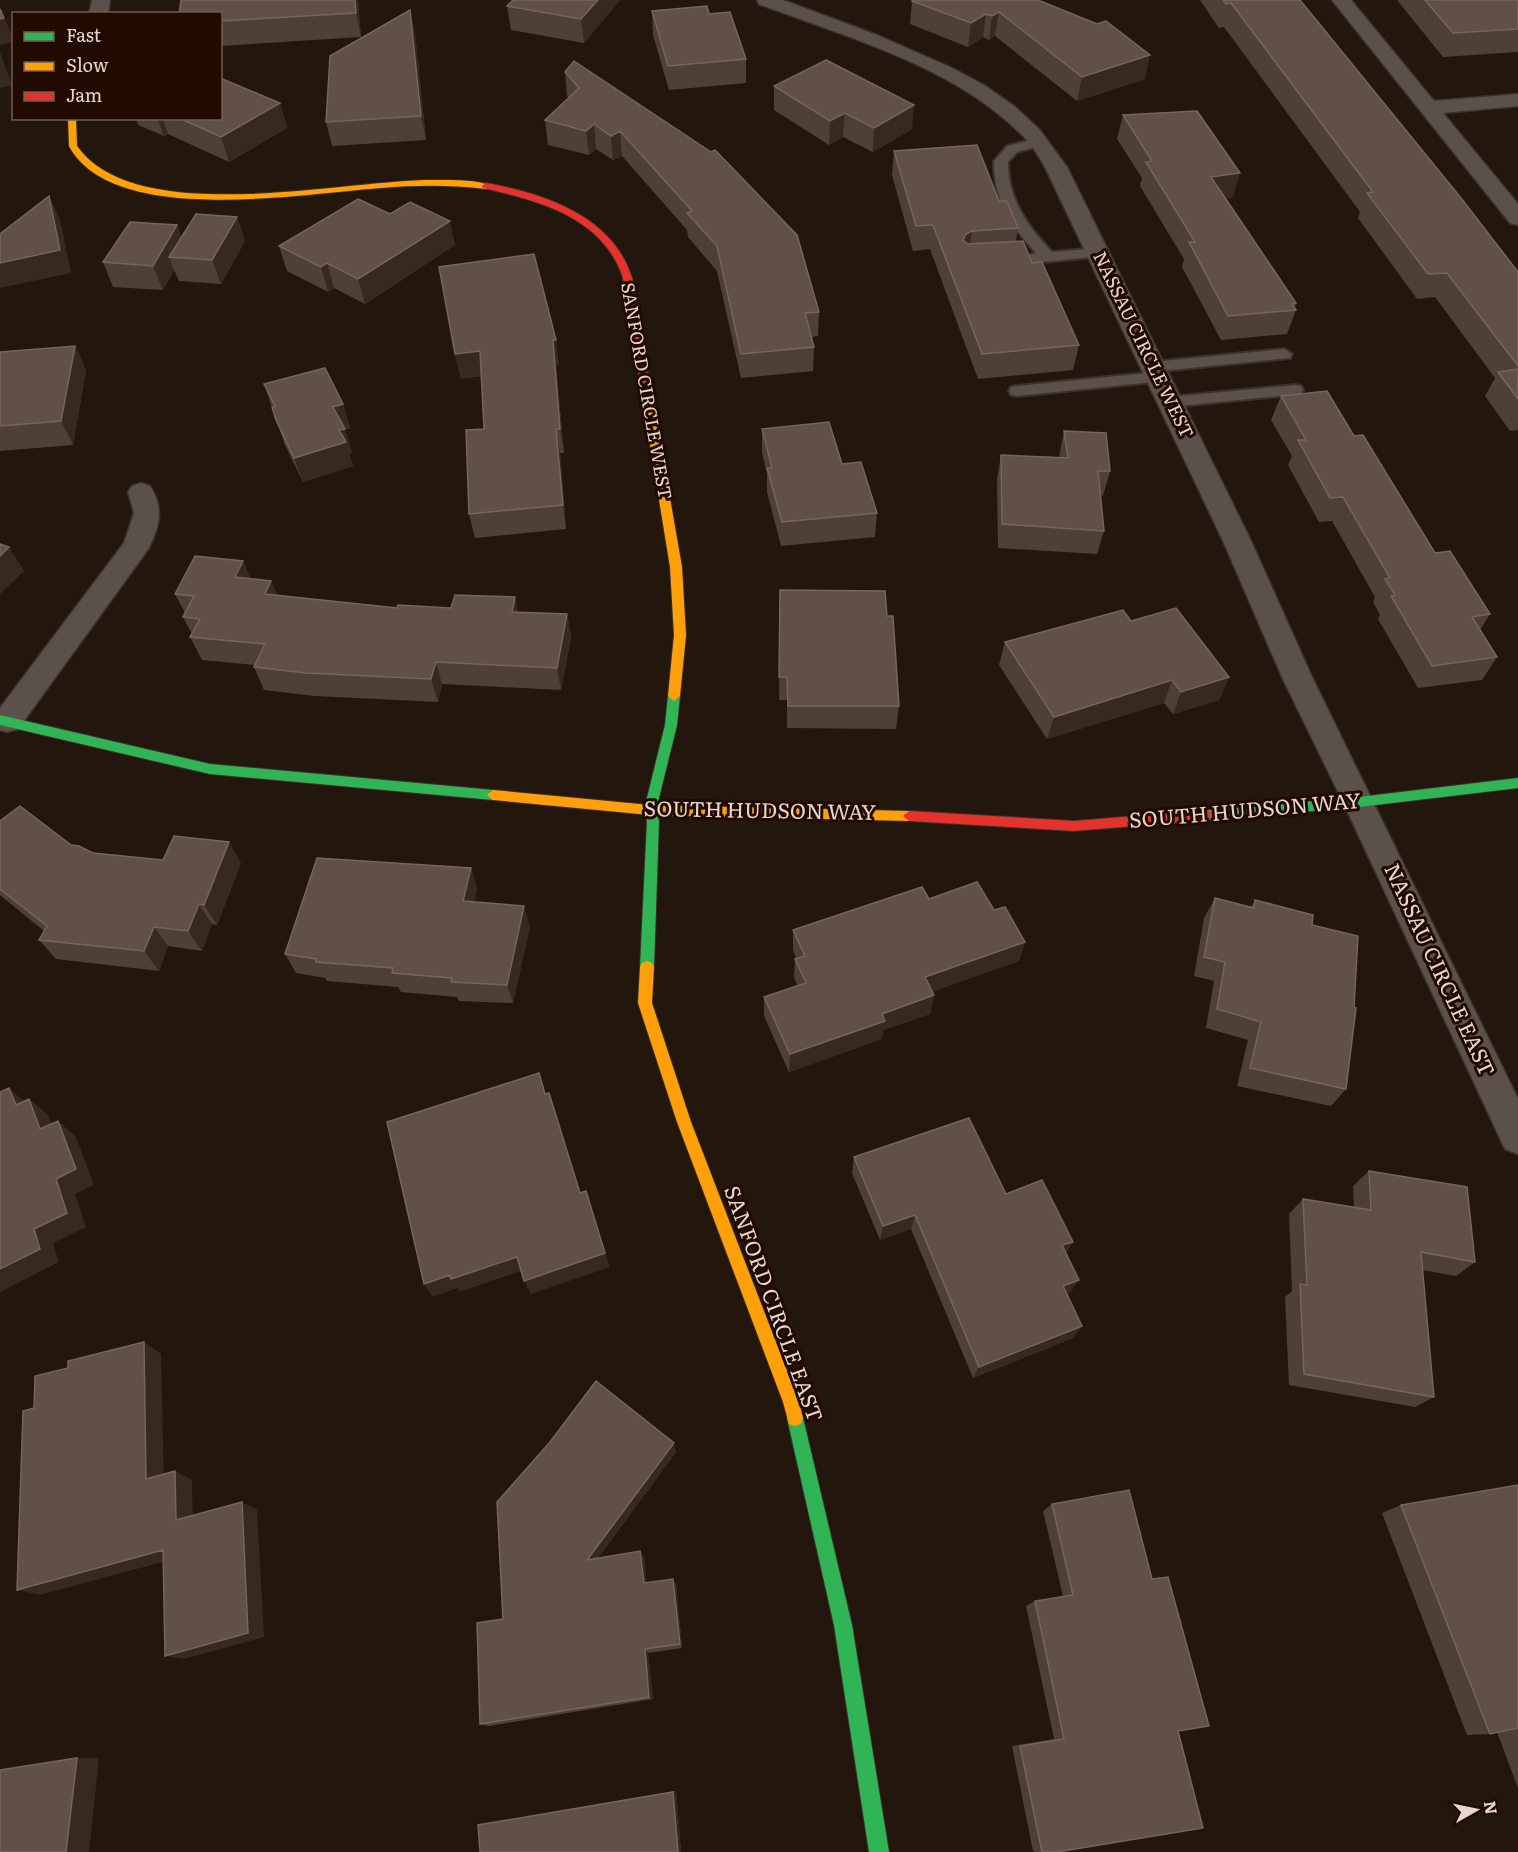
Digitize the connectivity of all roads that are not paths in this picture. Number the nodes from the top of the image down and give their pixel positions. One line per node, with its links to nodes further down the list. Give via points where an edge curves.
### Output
1 (766, 0): 3 (street, NASSAU CIRCLE WEST)
2 (1341, 0): 5 (street)
3 (807, 6): 7 (street, NASSAU CIRCLE WEST, via 972,87 1014,117)
4 (1518, 100): 5 (street)
5 (1427, 108): 8 (street)
6 (72, 120): 21 (street, SANFORD CIRCLE WEST, via 75,150 86,162 112,180 143,190 186,197 220,197 397,183 480,186 524,194 570,213 603,238 626,272 676,567 680,635 671,725)
7 (1038, 142): 9 (street, NASSAU CIRCLE WEST, via 1056,167); 10 (lane, via 1012,149 1001,160 999,176 1007,204 1022,230)
8 (1518, 218)
9 (1099, 253): 10 (lane); 13 (street, NASSAU CIRCLE WEST)
10 (1048, 257): 11 (lane)
11 (1014, 260)
12 (1284, 354): 13 (lane)
13 (1155, 372): 15 (lane); 16 (street, NASSAU CIRCLE WEST)
14 (1294, 390): 16 (lane)
15 (1017, 391)
16 (1169, 402): 20 (street, NASSAU CIRCLE WEST)
17 (141, 492): 18 (street, SOUTH HUDSON WAY, via 147,502 147,525 135,548)
18 (3, 720): 21 (street, SOUTH HUDSON WAY, via 210,769)
19 (1518, 783): 20 (street, SOUTH HUDSON WAY)
20 (1359, 802): 21 (street, SOUTH HUDSON WAY, via 1074,826 867,813); 22 (street, NASSAU CIRCLE EAST)
21 (650, 810): 23 (street, SANFORD CIRCLE EAST, via 653,820 645,1003 684,1122 791,1402 843,1625)
22 (1518, 1137)
23 (879, 1852)

